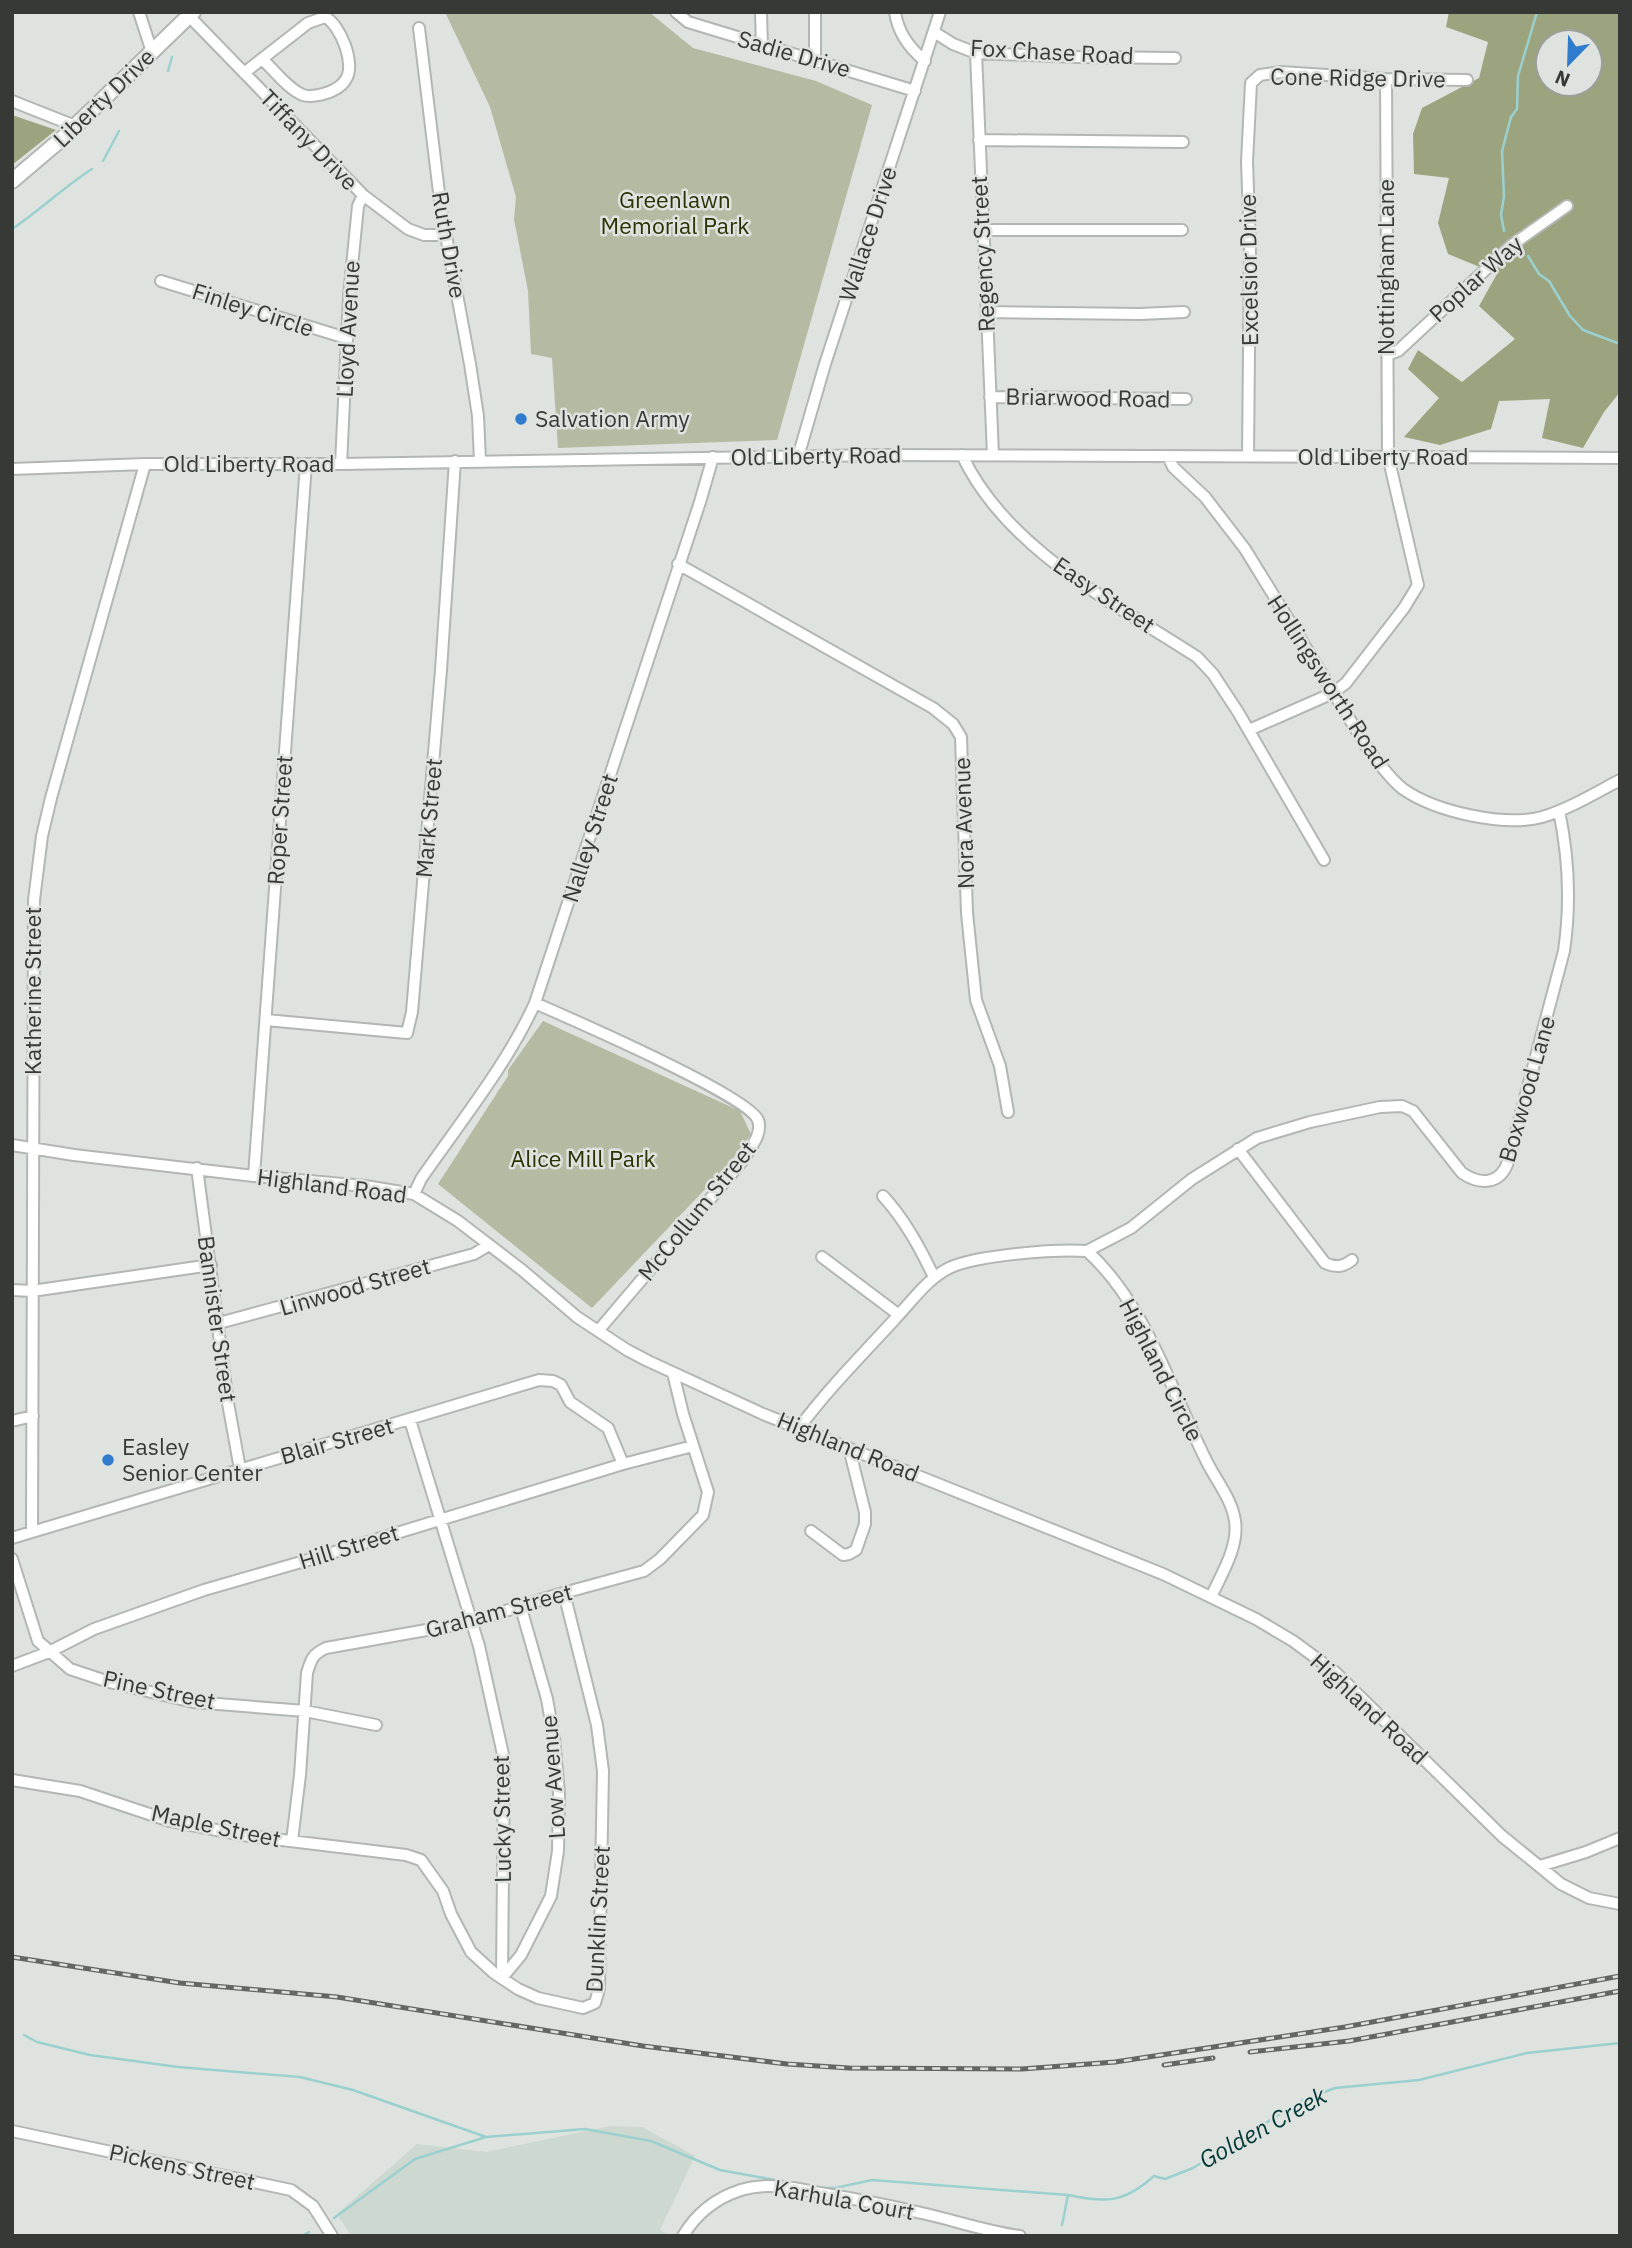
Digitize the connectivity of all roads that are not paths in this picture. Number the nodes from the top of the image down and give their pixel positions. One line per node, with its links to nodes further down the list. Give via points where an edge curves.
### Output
1 (139, 12): 11 (street)
2 (676, 12): 10 (street, Sadie Drive, via 688,22)
3 (761, 12): 10 (street)
4 (815, 12): 15 (street)
5 (895, 12): 16 (street, via 909,47)
6 (940, 12): 9 (street, Wallace Drive)
7 (191, 14): 11 (main road, Liberty Drive); 17 (street, Tiffany Drive)
8 (419, 28): 31 (street, Ruth Drive)
9 (934, 32): 12 (street, Fox Chase Road); 16 (street, Wallace Drive)
10 (762, 46): 15 (street, Sadie Drive)
11 (152, 52): 23 (main road, Liberty Drive)
12 (976, 53): 13 (street, Fox Chase Road); 24 (street, Regency Street)
13 (1175, 58)
14 (262, 59): 14 (street, via 301,94 310,96 338,87 349,68 345,45 332,20 325,17 308,23); 17 (street)
15 (815, 60): 21 (street, Sadie Drive)
16 (925, 61): 21 (street, Wallace Drive)
17 (244, 73): 27 (street, Tiffany Drive)
18 (1386, 79): 19 (street, Cone Ridge Drive); 20 (street, Cone Ridge Drive, via 1281,72 1260,75); 36 (street, Nottingham Lane)
19 (1467, 80)
20 (1251, 83): 42 (street, Excelsior Drive)
21 (915, 91): 45 (street, Wallace Drive)
22 (12, 102): 23 (street)
23 (75, 126): 26 (main road, Liberty Drive)
24 (979, 140): 25 (street); 29 (street, Regency Street)
25 (1183, 142)
26 (12, 181)
27 (363, 195): 31 (street, Tiffany Drive, via 408,229); 35 (street, Lloyd Avenue, via 353,246)
28 (1567, 206): 36 (street, Poplar Way, via 1512,245 1398,351)
29 (983, 230): 30 (street); 33 (street, Regency Street)
30 (1182, 230)
31 (446, 235): 48 (street, Ruth Drive, via 478,416)
32 (160, 281): 35 (street, Finley Circle)
33 (986, 312): 34 (street); 37 (street, Regency Street)
34 (1184, 312)
35 (346, 338): 51 (street, Lloyd Avenue)
36 (1387, 355): 43 (street, Nottingham Lane)
37 (990, 397): 38 (street, Briarwood Road); 39 (street, Regency Street)
38 (1186, 399)
39 (993, 455): 40 (street, Old Liberty Road); 41 (street, Old Liberty Road)
40 (962, 456): 45 (street, Old Liberty Road); 55 (street, Easy Street, via 970,474 1001,513 1066,575 1197,657)
41 (1168, 456): 42 (street, Old Liberty Road); 54 (street, Hollingsworth Road, via 1245,549)
42 (1248, 456): 43 (street, Old Liberty Road)
43 (1388, 456): 46 (street, Old Liberty Road); 54 (street, Nottingham Lane, via 1418,584 1404,608)
44 (712, 457): 45 (street, Old Liberty Road); 48 (street, Old Liberty Road); 53 (street, Nalley Street)
45 (797, 457)
46 (1620, 458)
47 (455, 461): 48 (street, Old Liberty Road); 51 (street, Old Liberty Road); 60 (street, Mark Street, via 434,759 407,1033)
48 (480, 461)
49 (145, 464): 50 (street, Old Liberty Road); 52 (street, Old Liberty Road); 63 (street, Katherine Street, via 41,836 33,900)
50 (306, 464): 51 (street, Old Liberty Road); 60 (street, Roper Street)
51 (341, 464)
52 (12, 469)
53 (678, 564): 59 (street, Nalley Street); 61 (street, Nora Avenue, via 933,708 957,730 976,1000 1000,1066)
54 (1333, 694): 55 (street); 57 (street, Hollingsworth Road, via 1368,749 1404,790 1432,804 1476,816 1519,820)
55 (1249, 730): 58 (street, Easy Street)
56 (1620, 780): 57 (street, Hollingsworth Road)
57 (1559, 811): 64 (street, Boxwood Lane, via 1569,884 1564,951 1508,1162 1500,1177 1482,1182 1462,1173 1423,1121 1402,1106 1310,1122 1257,1138)
58 (1324, 860)
59 (536, 1003): 67 (street, Nalley Street); 79 (street, McCollum Street, via 721,1091 754,1114 759,1123 758,1135 744,1159)
60 (266, 1020): 66 (street, Roper Street)
61 (1008, 1112)
62 (12, 1145): 63 (street, Highland Road)
63 (34, 1149): 65 (street, Highland Road); 76 (street, Katherine Street)
64 (1238, 1149): 70 (street, Boxwood Lane, via 1131,1228); 72 (street, via 1325,1263 1345,1266)
65 (197, 1168): 66 (street, Highland Road); 73 (street, Bannister Street)
66 (254, 1176): 67 (street, Highland Road)
67 (414, 1194): 69 (street, Highland Road)
68 (883, 1196): 74 (street, via 919,1245)
69 (489, 1245): 78 (street, Linwood Street, via 474,1254); 79 (street, Highland Road)
70 (1087, 1251): 74 (street, via 962,1262); 95 (street, Highland Circle, via 1136,1314 1232,1506 1234,1540)
71 (822, 1257): 77 (street)
72 (1352, 1259)
73 (211, 1265): 76 (street); 78 (street, Bannister Street)
74 (934, 1277): 77 (street)
75 (12, 1290): 76 (street)
76 (32, 1291): 81 (street, Katherine Street)
77 (899, 1315): 84 (street)
78 (219, 1323): 88 (street, Bannister Street)
79 (598, 1331): 80 (street, Highland Road)
80 (673, 1373): 84 (street, Highland Road); 85 (street, Graham Street)
81 (33, 1416): 83 (street); 91 (street, Katherine Street)
82 (410, 1420): 87 (street, Blair Street, via 539,1380 553,1381 561,1385 570,1402 608,1428); 88 (street, Blair Street); 89 (street, Lucky Street)
83 (12, 1421)
84 (799, 1428): 86 (street, Highland Road)
85 (693, 1446): 87 (street, Hill Street); 94 (street, Graham Street, via 708,1492 703,1515 644,1571)
86 (849, 1448): 90 (street, via 865,1512 856,1550 843,1555); 95 (street, Highland Road)
87 (623, 1464): 89 (street, Hill Street)
88 (240, 1469): 91 (street, Blair Street)
89 (441, 1521): 97 (street, Lucky Street); 98 (street, Hill Street, via 204,1590 94,1629)
90 (811, 1531)
91 (32, 1532): 92 (street, Blair Street)
92 (12, 1538)
93 (12, 1559): 98 (street, Pine Street, via 38,1641)
94 (564, 1593): 96 (street, Graham Street); 108 (street, Dunklin Street, via 597,1726 603,1771 599,1989 595,2003 572,2007 518,1989)
95 (1211, 1597): 106 (street, Highland Road, via 1293,1641 1335,1672 1502,1836)
96 (521, 1608): 97 (street, Graham Street); 108 (street, Low Avenue, via 554,1738 558,1851 551,1896 521,1955)
97 (471, 1622): 100 (street, Graham Street, via 316,1653 307,1673); 108 (street, Lucky Street, via 503,1759)
98 (49, 1652): 99 (street, Hill Street); 100 (street, Pine Street, via 69,1669 193,1702)
99 (12, 1666)
100 (305, 1711): 101 (street, Pine Street); 104 (street, Graham Street)
101 (376, 1725)
102 (12, 1780): 104 (street, Maple Street, via 80,1791 170,1821)
103 (1620, 1838): 106 (street)
104 (292, 1841): 105 (street, Maple Street)
105 (421, 1860): 108 (street, Dunklin Street, via 443,1891 471,1952)
106 (1539, 1866): 107 (street, Highland Road, via 1560,1884 1589,1898)
107 (1620, 1903)
108 (502, 1978)
109 (12, 2131): 110 (street, Pickens Street, via 291,2190 313,2206)
110 (332, 2236)
111 (683, 2236): 112 (street, Karhula Court, via 710,2205 741,2190 765,2186 843,2197)
112 (1020, 2236)

